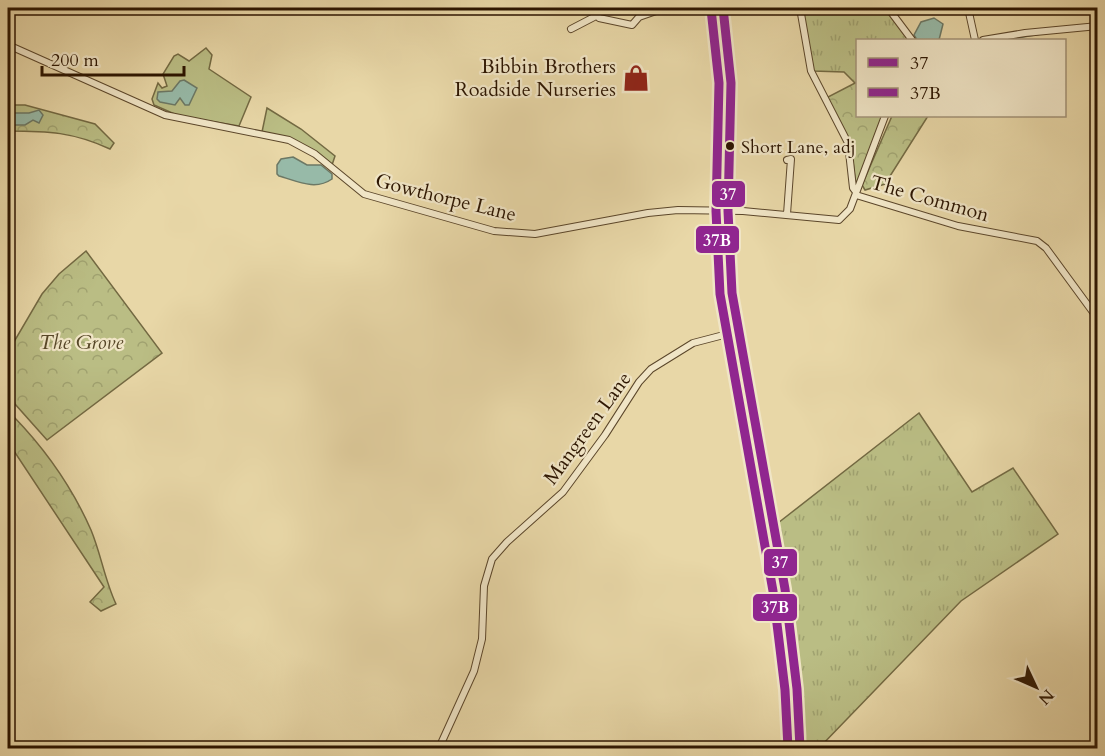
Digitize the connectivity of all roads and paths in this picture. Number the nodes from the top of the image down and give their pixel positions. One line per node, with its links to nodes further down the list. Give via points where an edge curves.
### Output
1 (592, 8): 7 (street)
2 (723, 8): 18 (main road, via 732,95)
3 (800, 8): 17 (street, via 812,71 848,143)
4 (888, 8): 11 (street)
5 (968, 8): 12 (street)
6 (663, 9): 7 (street, via 639,17 633,25); 8 (street)
7 (596, 16): 10 (street)
8 (664, 18)
9 (1098, 26): 13 (street)
10 (571, 28)
11 (911, 39)
12 (975, 39)
13 (988, 39)
14 (8, 45): 18 (street, Gowthorpe Lane, via 165,115 289,140 315,154 364,194 494,231 536,234 662,211)
15 (885, 117): 17 (street, The Common)
16 (791, 158): 19 (street)
17 (856, 194): 19 (street, Gowthorpe Lane, via 847,214 839,220); 20 (street, The Common, via 958,226 1042,244)
18 (728, 211): 19 (street, Gowthorpe Lane); 21 (main road, via 732,293)
19 (788, 214)
20 (1098, 319)
21 (739, 331): 22 (street, Mangreen Lane, via 693,343 651,369 563,492 492,559 484,586 482,639 474,671); 23 (main road, via 785,589)
22 (439, 748)
23 (800, 748)

